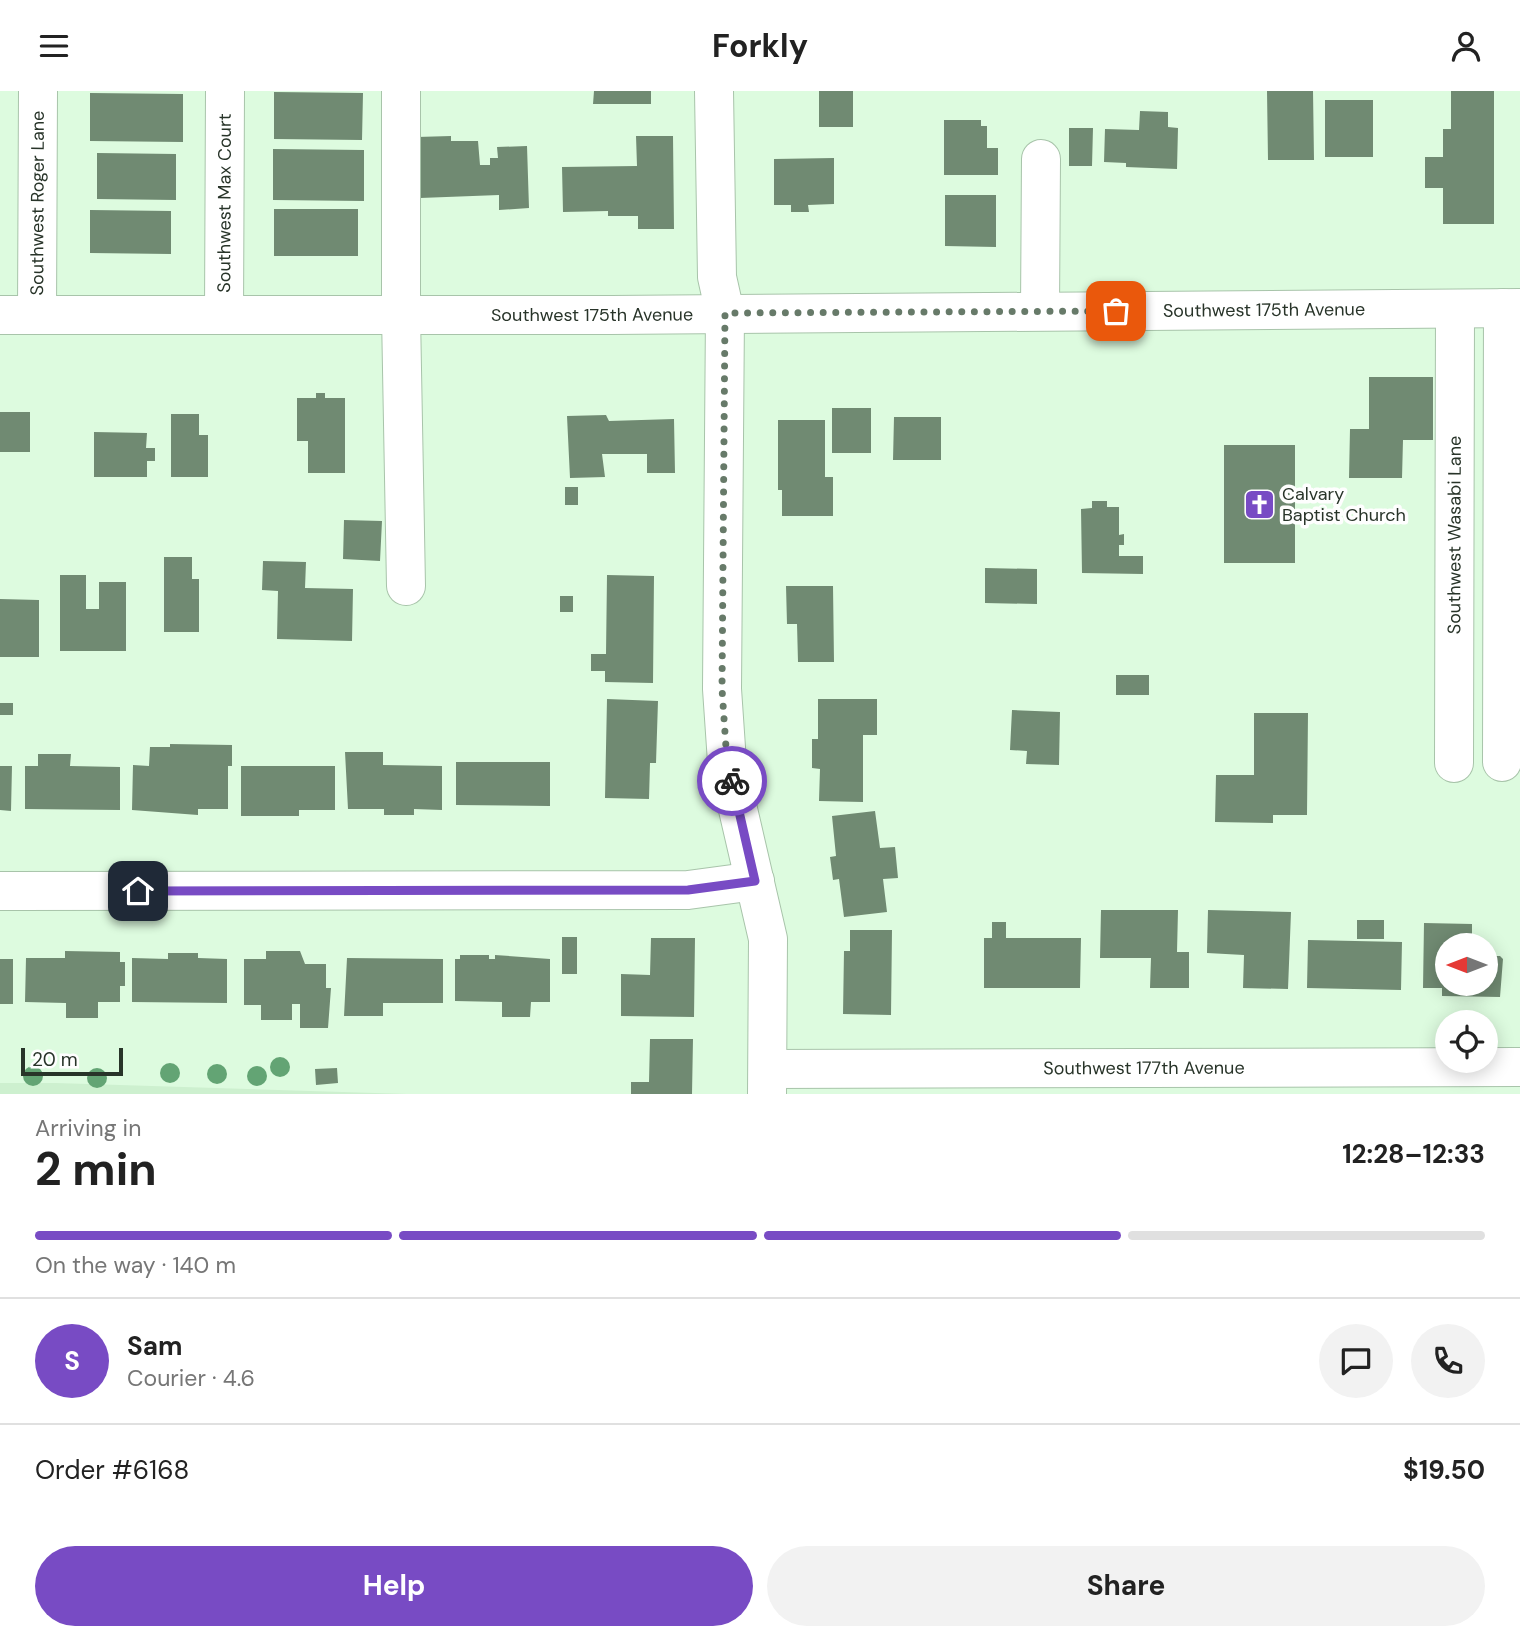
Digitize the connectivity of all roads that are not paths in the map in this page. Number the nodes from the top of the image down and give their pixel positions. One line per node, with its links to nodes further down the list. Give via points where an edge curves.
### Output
1 (38, 91): 10 (street, Southwest Roger Lane)
2 (225, 91): 11 (street, Southwest Max Court)
3 (401, 91): 12 (street)
4 (714, 91): 9 (street, via 717,277)
5 (1041, 159): 8 (street)
6 (1511, 308): 7 (street, Southwest 175th Avenue); 14 (street)
7 (1455, 309): 8 (street, Southwest 175th Avenue); 15 (street, Southwest Wasabi Lane)
8 (1040, 311): 9 (street, Southwest 175th Avenue)
9 (725, 313): 12 (street, Southwest 175th Avenue); 16 (street, via 722,689 727,762)
10 (19, 315): 11 (street, Southwest 175th Avenue)
11 (224, 315): 12 (street, Southwest 175th Avenue)
12 (401, 315): 13 (street)
13 (406, 586)
14 (1502, 762)
15 (1454, 763)
16 (755, 881): 17 (street, via 688,890); 19 (street, via 768,939)
17 (0, 891)
18 (1520, 1067): 20 (street, Southwest 177th Avenue)
19 (768, 1081): 20 (street, Southwest 177th Avenue)
20 (1169, 1081)

